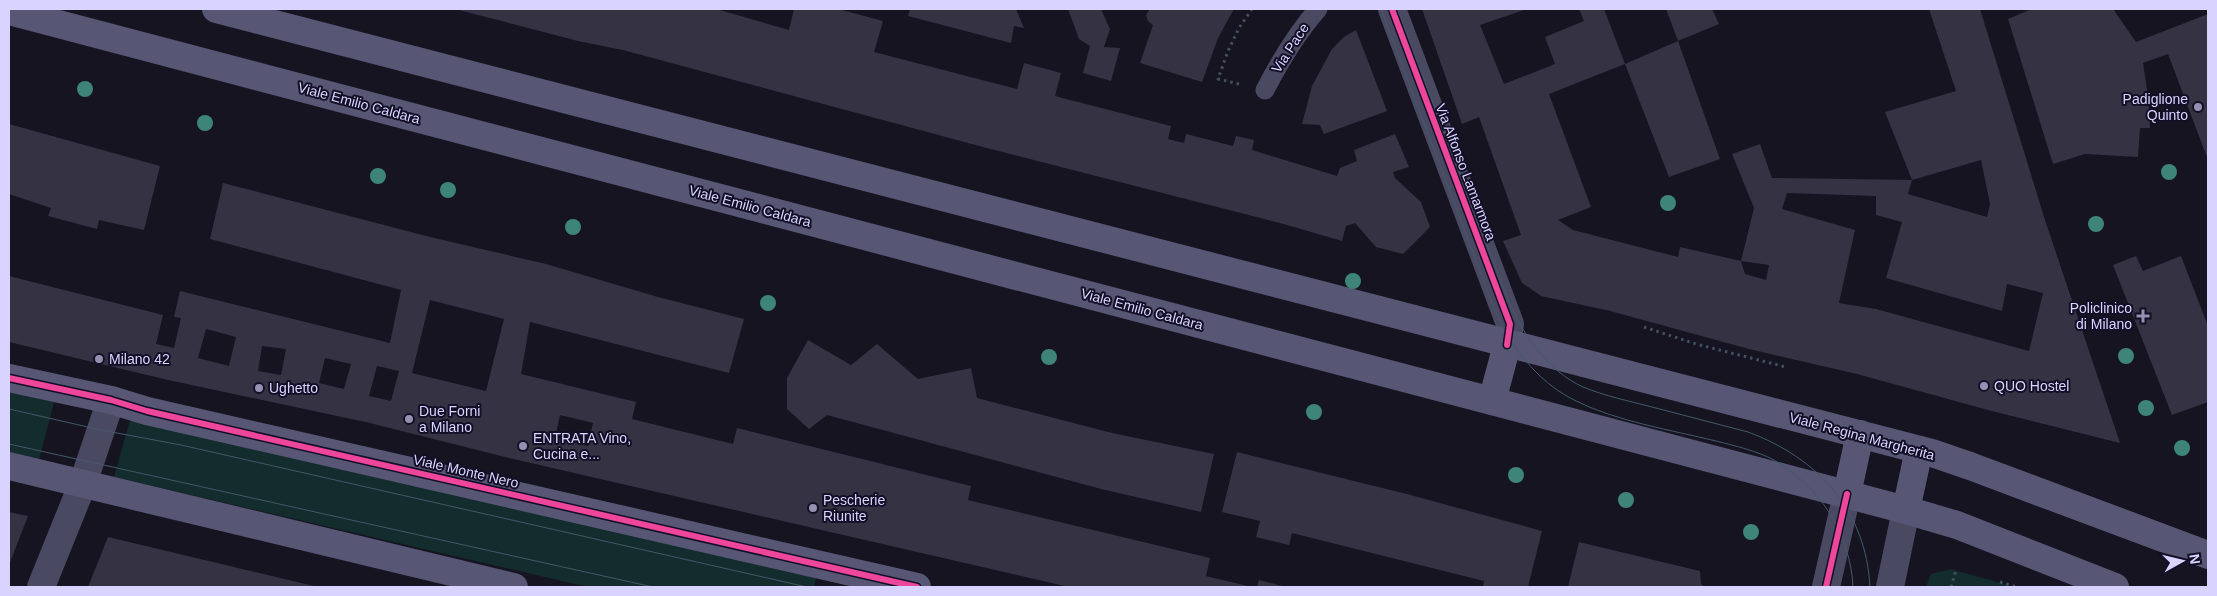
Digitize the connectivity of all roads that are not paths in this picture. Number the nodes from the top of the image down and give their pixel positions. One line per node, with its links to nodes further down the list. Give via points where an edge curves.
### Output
1 (216, 9): 6 (main road)
2 (1318, 9): 5 (lane, Via Pace, via 1282,57)
3 (1392, 9): 6 (street, Via Alfonso Lamarmora, via 1510,324)
4 (9, 11): 9 (main road, Viale Emilio Caldara)
5 (1265, 90)
6 (1508, 345): 9 (main road); 10 (main road, Viale Regina Margherita)
7 (9, 378): 8 (main road, Viale Monte Nero)
8 (111, 400): 13 (street); 17 (main road, Viale Monte Nero)
9 (1492, 400): 14 (main road)
10 (1860, 434): 11 (main road, Viale Regina Margherita); 14 (main road)
11 (1919, 450): 15 (main road); 16 (main road, Viale Regina Margherita)
12 (9, 466): 13 (main road)
13 (83, 483): 18 (street); 19 (main road)
14 (1847, 494): 15 (main road); 21 (street)
15 (1906, 510): 22 (street); 23 (main road, via 1957,525)
16 (2208, 555)
17 (859, 581): 20 (main road, Viale Monte Nero)
18 (41, 587)
19 (514, 587)
20 (917, 587)
21 (1826, 587)
22 (1890, 587)
23 (2115, 587)

